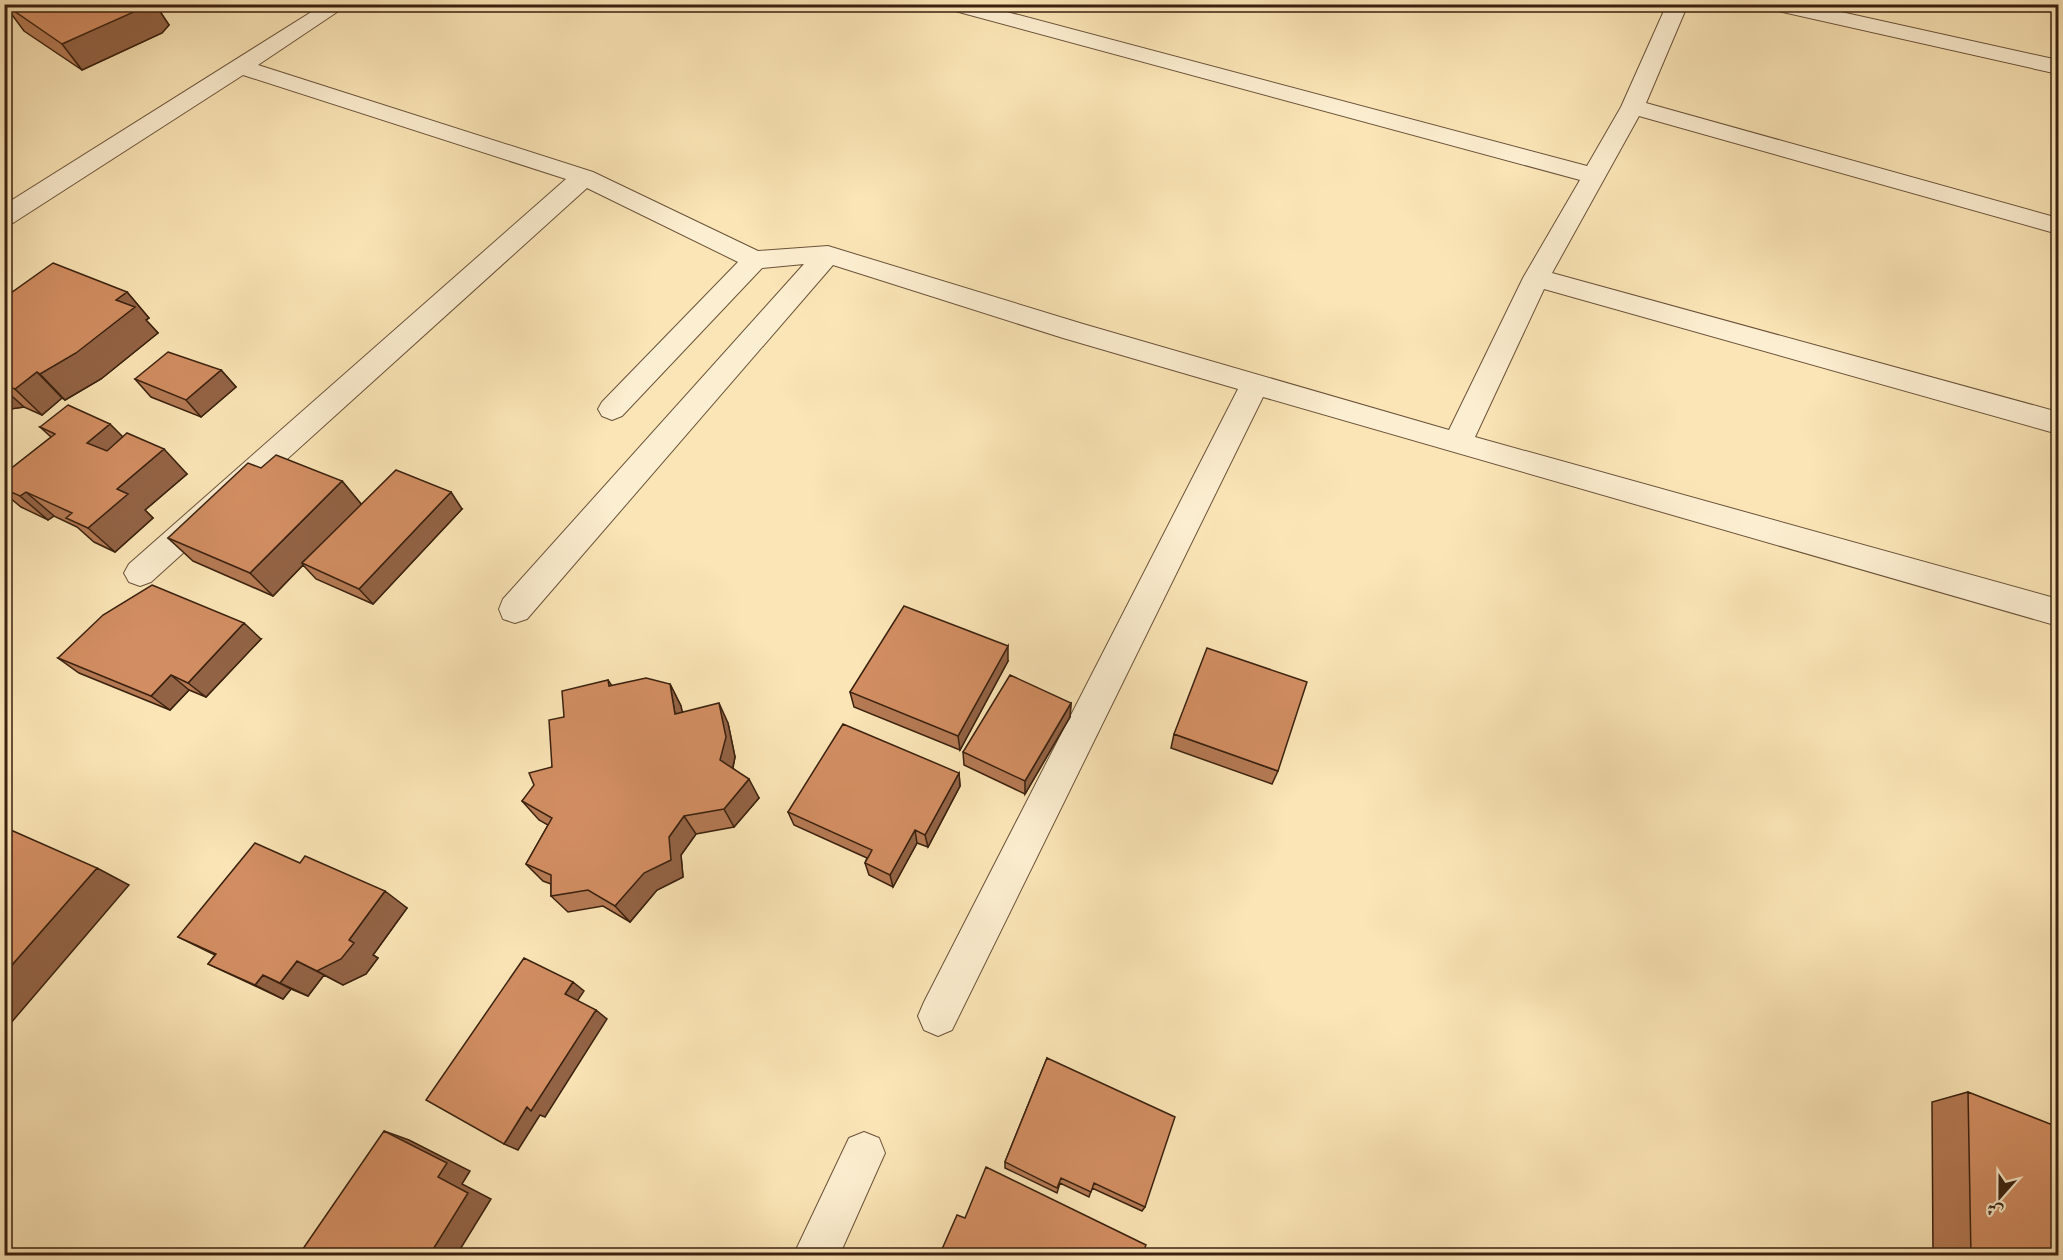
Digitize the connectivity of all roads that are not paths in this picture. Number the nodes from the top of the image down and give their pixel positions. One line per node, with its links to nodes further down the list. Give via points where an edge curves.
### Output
1 (339, 4): 6 (street)
2 (951, 4): 8 (street)
3 (1678, 4): 7 (street)
4 (1774, 4): 5 (street)
5 (2058, 67)
6 (240, 68): 9 (street); 10 (street)
7 (1633, 107): 8 (street); 11 (street)
8 (1595, 176): 14 (street)
9 (584, 177): 13 (street); 19 (street)
10 (10, 209)
11 (2058, 226)
12 (828, 254): 13 (street); 15 (street); 20 (street)
13 (755, 260): 16 (street)
14 (1536, 278): 17 (street); 18 (street)
15 (1255, 384): 18 (street); 22 (street)
16 (612, 409)
17 (2058, 423)
18 (1457, 443): 21 (street)
19 (140, 573)
20 (515, 609)
21 (2058, 613)
22 (938, 1016)
23 (864, 1153): 24 (street)
24 (815, 1256)

